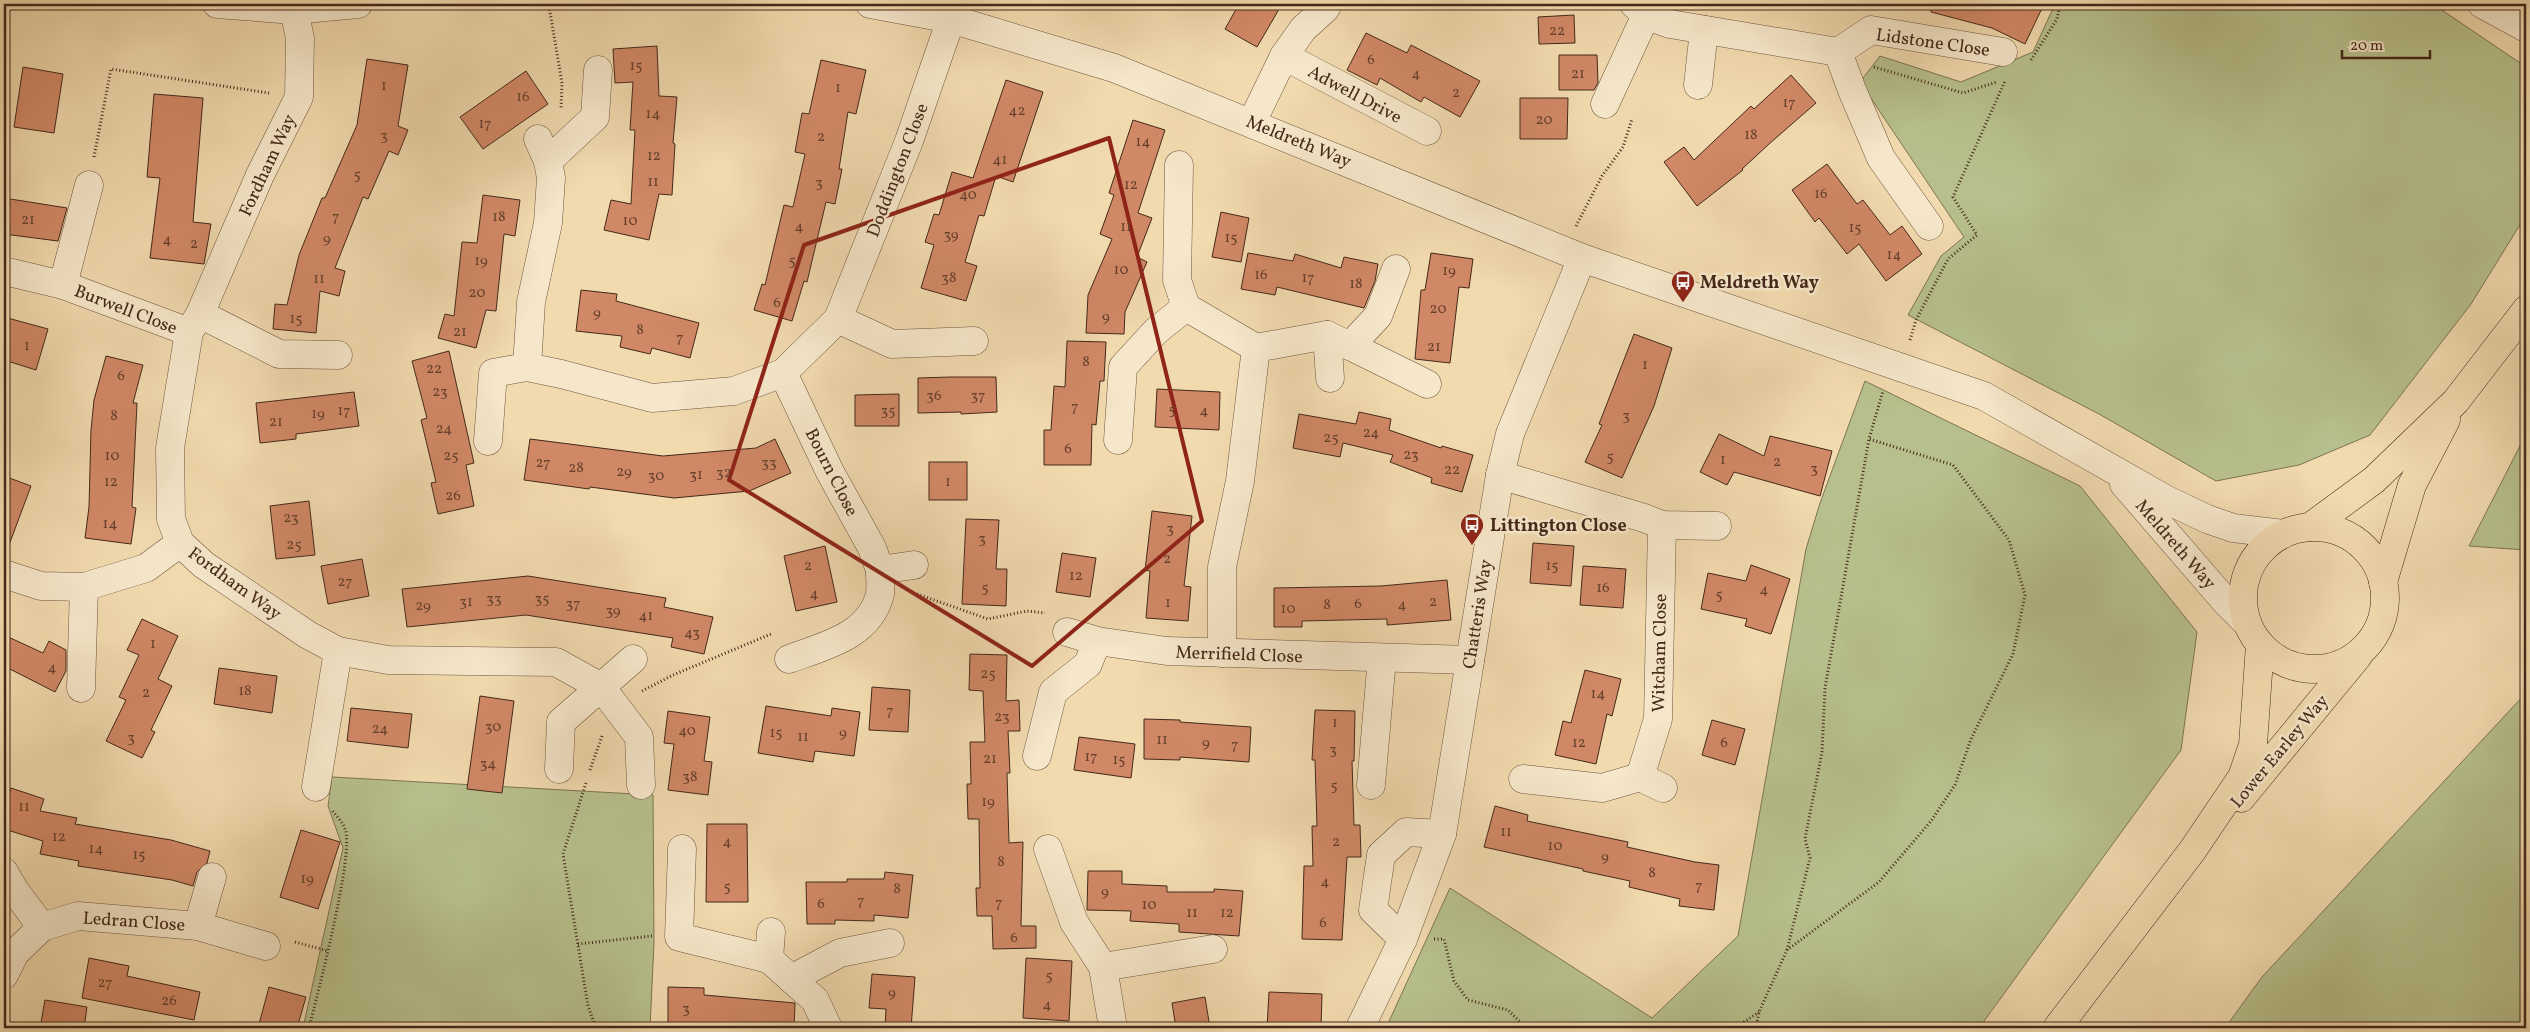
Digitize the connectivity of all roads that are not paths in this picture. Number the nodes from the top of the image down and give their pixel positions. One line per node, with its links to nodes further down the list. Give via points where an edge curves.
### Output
1 (217, 4): 7 (street)
2 (870, 4): 8 (street, Meldreth Way)
3 (1328, 4): 12 (street, via 1303,29)
4 (2482, 4): 9 (street)
5 (346, 5): 7 (street)
6 (1644, 8): 10 (street, via 1670,24); 16 (street)
7 (294, 10): 29 (street, Fordham Way, via 300,38 299,98 260,175)
8 (951, 19): 17 (street, Meldreth Way, via 1114,68); 28 (street, Doddington Close, via 909,141)
9 (2526, 28)
10 (1704, 30): 11 (street); 15 (street)
11 (1838, 52): 13 (street, Lidstone Close, via 1871,30); 21 (street, via 1881,158)
12 (1284, 56): 17 (street); 18 (street, Adwell Drive)
13 (2005, 65)
14 (598, 70): 34 (street, via 595,116 543,150 551,178 548,223 531,302)
15 (1698, 86)
16 (1605, 104)
17 (1252, 122): 22 (street, Meldreth Way)
18 (1427, 131)
19 (1179, 165): 26 (street, via 1177,280)
20 (89, 185): 25 (street, Burwell Close)
21 (1929, 226)
22 (1582, 258): 41 (street, Meldreth Way, via 1984,396); 42 (street, Chatteris Way, via 1510,434)
23 (1396, 269): 31 (street, via 1378,316)
24 (4, 271): 25 (street, Burwell Close)
25 (63, 285): 29 (street, Burwell Close)
26 (1186, 307): 32 (street); 39 (street, via 1156,331 1123,367)
27 (2526, 310): 38 (main road)
28 (838, 319): 30 (street, via 892,344); 35 (street, Doddington Close)
29 (195, 323): 33 (street, via 278,354); 47 (street, Fordham Way, via 170,448 171,519)
30 (974, 341)
31 (1339, 341): 32 (street); 36 (street); 37 (street)
32 (1256, 348): 58 (street, via 1240,480 1222,567)
33 (338, 355)
34 (527, 368): 35 (street, Doddington Close, via 652,398 734,391); 40 (street, Doddington Close, via 493,373)
35 (783, 373): 50 (street, Bourn Close, via 830,472 872,548)
36 (1330, 378)
37 (1428, 384)
38 (2456, 401): 45 (main road, via 2374,480); 51 (main road, via 2412,485)
39 (1118, 440)
40 (488, 441)
41 (2106, 464): 46 (street, Meldreth Way, via 2207,519 2233,528); 54 (street, Meldreth Way)
42 (1500, 475): 43 (street); 62 (street, Chatteris Way)
43 (1662, 525): 44 (street); 67 (street, Witcham Close, via 1658,719 1651,783 1602,788)
44 (1716, 526)
45 (2310, 527): 46 (main road); 51 (main road, via 2346,535 2366,550 2379,568)
46 (2283, 534): 54 (main road, via 2263,548 2246,577 2243,599)
47 (180, 543): 52 (street, via 146,568); 57 (street, Fordham Way, via 204,565 308,635)
48 (914, 565): 50 (street)
49 (4, 574): 52 (street, via 41,586)
50 (880, 582): 61 (street, via 871,616 845,639)
51 (2384, 582): 56 (main road, via 2384,608 2377,632)
52 (84, 587): 63 (street)
53 (1067, 632): 55 (street, Merrifield Close)
54 (2254, 634): 56 (main road, via 2269,654 2295,667 2324,669); 74 (main road, Lower Earley Way, via 2253,745 2242,777)
55 (1097, 641): 58 (street, Merrifield Close, via 1167,651); 65 (street, via 1088,664 1053,692)
56 (2363, 650): 74 (main road, Lower Earley Way, via 2256,782)
57 (338, 651): 64 (street, Fordham Way, via 388,660 556,662); 70 (street)
58 (1222, 653): 59 (street, Merrifield Close)
59 (1382, 658): 62 (street, Merrifield Close); 69 (street)
60 (633, 659): 64 (street)
61 (789, 659)
62 (1470, 660): 71 (street, Chatteris Way)
63 (81, 688)
64 (608, 696): 66 (street, via 561,722); 68 (street, Fordham Way, via 639,737)
65 (1037, 756)
66 (559, 769)
67 (1523, 779)
68 (641, 785)
69 (1371, 785)
70 (316, 787)
71 (1442, 834): 80 (street, Chatteris Way); 80 (street, via 1406,832 1381,855 1373,910)
72 (682, 849): 84 (street, via 679,937)
73 (1048, 849): 85 (street, via 1074,922)
74 (2192, 851): 91 (main road, Lower Earley Way)
75 (4, 872): 78 (street)
76 (212, 877): 77 (street, Ledran Close)
77 (198, 926): 78 (street, Ledran Close, via 78,916); 82 (street, Ledran Close)
78 (42, 927): 86 (street, Ledran Close, via 15,953)
79 (771, 932): 84 (street)
80 (1405, 933): 90 (street, Chatteris Way)
81 (890, 943): 87 (street, via 840,953)
82 (266, 946)
83 (1213, 949): 85 (street)
84 (769, 959): 87 (street)
85 (1103, 967): 89 (street)
86 (4, 975)
87 (791, 979): 88 (street, via 815,1000)
88 (828, 1028)
89 (1112, 1028)
90 (1360, 1028)
91 (2057, 1028)

